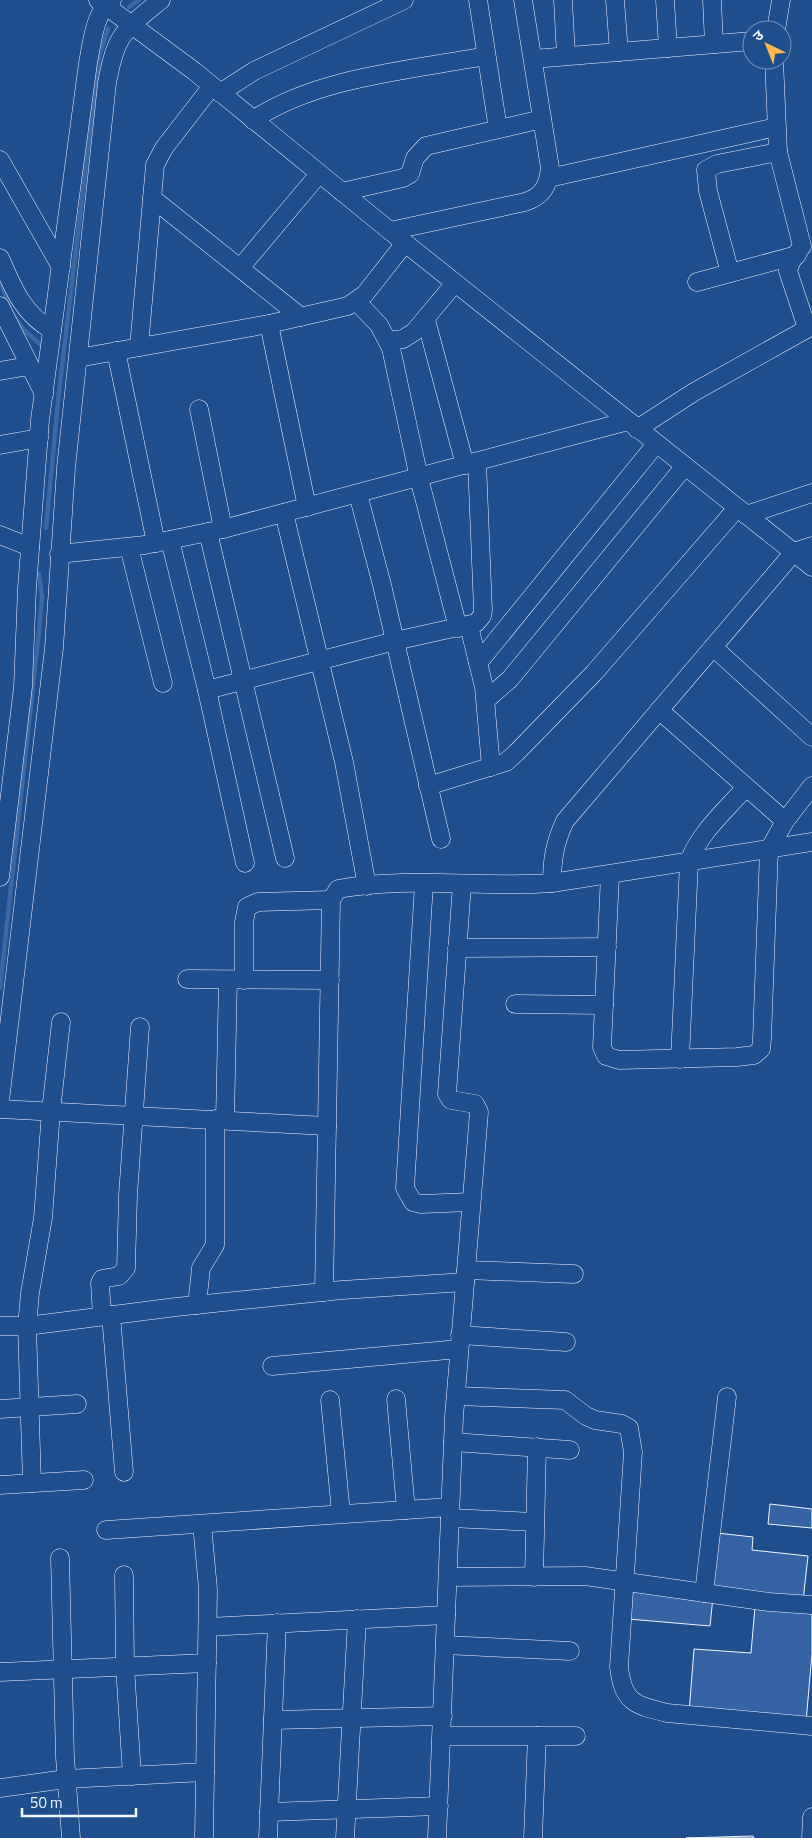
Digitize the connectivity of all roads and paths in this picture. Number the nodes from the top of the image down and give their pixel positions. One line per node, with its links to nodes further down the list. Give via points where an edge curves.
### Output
1 (160, 0): 12 (street)
2 (404, 0): 21 (street)
3 (478, 0): 17 (street)
4 (523, 0): 19 (street)
5 (563, 0): 18 (street)
6 (615, 0): 16 (street)
7 (665, 0): 15 (street)
8 (712, 0): 14 (street)
9 (781, 0): 11 (street)
10 (105, 2): 12 (street); 36 (street, via 95,28 88,63)
11 (778, 20)
12 (130, 25): 21 (street); 51 (street, via 113,53 107,83)
13 (742, 42): 14 (street)
14 (714, 44): 15 (street)
15 (668, 48): 16 (street)
16 (619, 52): 18 (street)
17 (486, 56): 23 (street, via 357,80 290,99); 25 (street)
18 (566, 56): 19 (street)
19 (533, 59): 22 (street)
20 (774, 70): 24 (street)
21 (216, 89): 23 (street); 31 (street, via 158,156)
22 (542, 118): 25 (street); 29 (street, via 550,168)
23 (253, 120): 28 (street)
24 (776, 128): 26 (street); 29 (street)
25 (498, 129): 30 (street, via 426,146 415,158 410,174 403,178)
26 (778, 152): 34 (street, via 801,240 802,246); 38 (street, via 717,164 706,170 708,191)
27 (0, 160): 36 (street)
28 (320, 174): 30 (street); 37 (street)
29 (548, 178): 32 (street, via 547,186 536,198)
30 (342, 192): 32 (street)
31 (152, 198): 37 (street); 49 (street)
32 (390, 231): 33 (street)
33 (405, 242): 40 (street); 41 (street)
34 (797, 255): 38 (street); 46 (street, via 788,266 788,276)
35 (0, 258): 47 (street, via 22,305 39,323)
36 (61, 267): 47 (street)
37 (240, 268): 43 (street)
38 (730, 273): 39 (street)
39 (697, 282)
40 (456, 283): 44 (street); 56 (street)
41 (356, 302): 43 (street); 48 (street, via 379,325)
42 (0, 306): 52 (street)
43 (301, 317): 45 (street)
44 (426, 320): 48 (street, via 403,339); 60 (street)
45 (269, 324): 49 (street); 65 (street)
46 (810, 327): 56 (street)
47 (52, 330): 54 (street)
48 (388, 341): 62 (street)
49 (139, 347): 50 (street)
50 (116, 351): 51 (street); 70 (street)
51 (78, 358): 75 (street)
52 (30, 366): 53 (street); 54 (street)
53 (0, 371)
54 (44, 394): 57 (street)
55 (199, 409): 68 (street)
56 (633, 425): 58 (street); 60 (street)
57 (39, 438): 59 (street); 72 (street)
58 (656, 444): 61 (street); 81 (street)
59 (0, 445)
60 (471, 464): 62 (street); 77 (street, via 483,610 479,620)
61 (685, 466): 66 (street); 85 (street, via 510,679)
62 (419, 478): 64 (street); 77 (street)
63 (812, 493): 66 (street)
64 (358, 494): 65 (street); 78 (street)
65 (307, 508): 67 (street)
66 (742, 511): 74 (street); 88 (street, via 529,742 506,762)
67 (284, 513): 68 (street); 80 (street)
68 (215, 530): 70 (street); 82 (street)
69 (0, 535): 72 (street)
70 (163, 542): 73 (street); 84 (street)
71 (812, 546): 74 (street)
72 (30, 547): 96 (street, via 23,687)
73 (130, 547): 75 (street); 83 (street)
74 (794, 552): 76 (street); 79 (street)
75 (60, 554): 116 (street, via 54,648)
76 (812, 567)
77 (463, 627): 78 (street); 81 (street)
78 (395, 641): 80 (street); 89 (street)
79 (713, 647): 86 (street); 87 (street)
80 (320, 662): 82 (street); 104 (street, via 350,790)
81 (478, 662): 85 (street)
82 (244, 681): 84 (street); 97 (street)
83 (163, 683)
84 (207, 690): 99 (street)
85 (486, 700): 88 (street)
86 (659, 710): 91 (street); 101 (street, via 566,821 552,854)
87 (812, 737)
88 (491, 767): 89 (street)
89 (428, 786): 93 (street)
90 (812, 786): 92 (street)
91 (746, 787): 92 (street); 98 (street, via 702,838)
92 (785, 820): 95 (street)
93 (441, 839)
94 (812, 842): 95 (street)
95 (769, 850): 98 (street); 115 (street, via 761,1049 754,1055 737,1057)
96 (2, 854)
97 (285, 858)
98 (689, 862): 100 (street); 115 (street)
99 (245, 863)
100 (610, 875): 101 (street); 106 (street)
101 (552, 883): 103 (street, via 512,886)
102 (424, 884): 103 (street); 104 (street); 122 (street, via 405,1188 413,1202 421,1204)
103 (462, 884): 107 (street)
104 (367, 886): 105 (street, via 338,890)
105 (331, 900): 109 (street, via 258,902 247,907); 110 (street)
106 (607, 947): 107 (street); 112 (street)
107 (457, 948): 122 (street, via 447,1094 451,1100 475,1104 479,1112)
108 (187, 979): 109 (street)
109 (236, 980): 110 (street); 120 (street)
110 (330, 980): 121 (street)
111 (515, 1004): 112 (street)
112 (604, 1005): 115 (street, via 602,1047 610,1058)
113 (61, 1022): 118 (street)
114 (140, 1027): 119 (street)
115 (680, 1058)
116 (0, 1100)
117 (0, 1109): 118 (street)
118 (51, 1111): 119 (street); 129 (street, via 43,1218 30,1293)
119 (134, 1115): 120 (street); 127 (street, via 126,1268 120,1276 102,1279 100,1283)
120 (220, 1120): 121 (street); 126 (street, via 215,1245 201,1268)
121 (328, 1126): 125 (street)
122 (471, 1202): 124 (street)
123 (574, 1274): 124 (street)
124 (465, 1276): 125 (street); 130 (street)
125 (324, 1292): 126 (street)
126 (198, 1305): 127 (street)
127 (107, 1315): 129 (street); 143 (street)
128 (0, 1326): 129 (street)
129 (28, 1326): 138 (street)
130 (460, 1342): 131 (street); 132 (street); 133 (street)
131 (566, 1342)
132 (272, 1366)
133 (456, 1396): 140 (street); 157 (street, via 565,1400 595,1420 629,1428 633,1452)
134 (727, 1397): 158 (street)
135 (396, 1399): 147 (street)
136 (330, 1400): 149 (street)
137 (78, 1404): 138 (street)
138 (30, 1408): 139 (street); 145 (street)
139 (0, 1409)
140 (453, 1442): 141 (street); 148 (street)
141 (537, 1448): 142 (street); 150 (street)
142 (570, 1450)
143 (124, 1472)
144 (84, 1480): 145 (street)
145 (32, 1483): 146 (street)
146 (0, 1485)
147 (406, 1510): 148 (street); 149 (street)
148 (450, 1512): 150 (street); 155 (street)
149 (341, 1513): 151 (street)
150 (535, 1522): 156 (street)
151 (202, 1524): 152 (street); 163 (street)
152 (106, 1530)
153 (60, 1558): 168 (street)
154 (124, 1575): 167 (street)
155 (448, 1577): 156 (street); 160 (street)
156 (534, 1577): 157 (street, via 585,1576)
157 (623, 1580): 158 (street); 173 (street, via 619,1667 621,1686 630,1699 667,1713)
158 (704, 1593): 159 (street)
159 (812, 1605)
160 (446, 1615): 161 (street); 164 (street)
161 (357, 1619): 162 (street); 171 (street)
162 (277, 1623): 163 (street); 172 (street)
163 (208, 1627): 166 (street)
164 (445, 1646): 165 (street); 170 (street)
165 (570, 1651)
166 (207, 1663): 167 (street); 177 (street)
167 (125, 1666): 168 (street); 178 (street)
168 (63, 1668): 169 (street); 179 (street)
169 (0, 1672)
170 (443, 1716): 171 (street); 174 (street)
171 (350, 1719): 172 (street); 182 (street)
172 (273, 1720): 183 (street)
173 (812, 1726)
174 (442, 1736): 175 (street); 181 (street)
175 (537, 1736): 176 (street); 190 (street)
176 (576, 1736)
177 (205, 1772): 178 (street); 186 (street)
178 (132, 1776): 179 (street)
179 (66, 1779): 180 (street); 185 (street)
180 (0, 1788)
181 (438, 1806): 182 (street); 189 (street)
182 (345, 1810): 183 (street); 188 (street)
183 (269, 1812): 187 (street)
184 (812, 1817): 191 (street)
185 (72, 1838)
186 (204, 1838)
187 (268, 1838)
188 (345, 1838)
189 (437, 1838)
190 (533, 1838)
191 (811, 1838)

